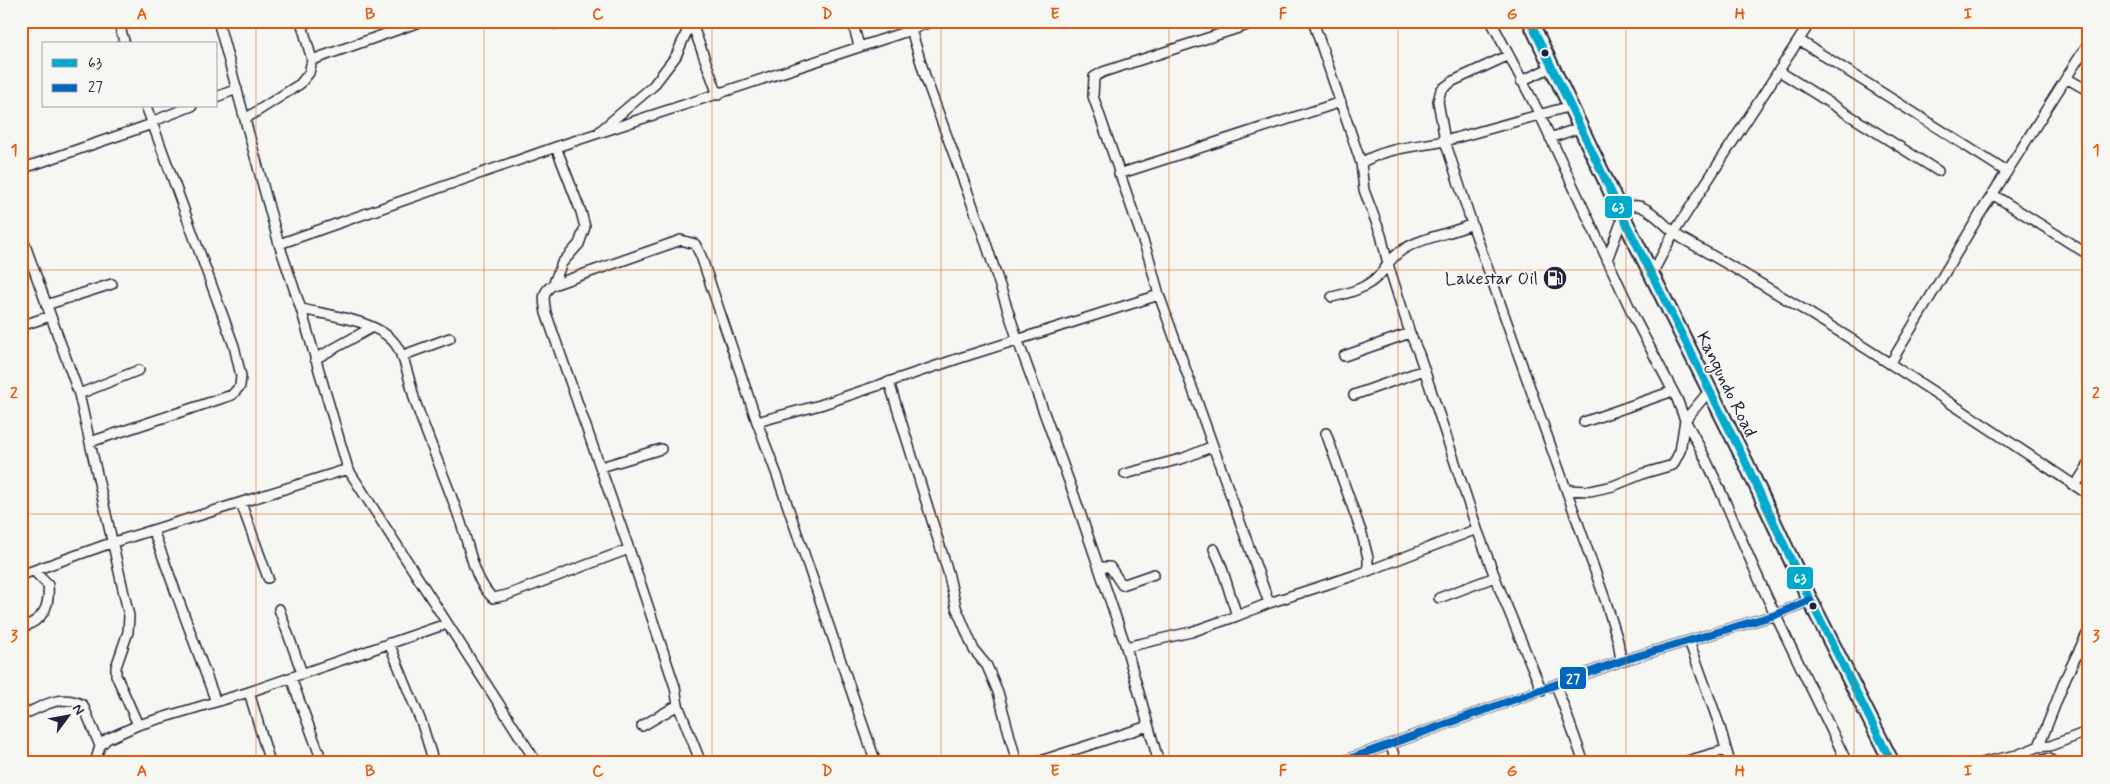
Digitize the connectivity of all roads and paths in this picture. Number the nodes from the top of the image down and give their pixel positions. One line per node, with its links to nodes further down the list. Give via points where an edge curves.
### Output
1 (118, 21): 15 (street)
2 (218, 21): 24 (street)
3 (301, 21): 19 (street)
4 (422, 21): 19 (street)
5 (852, 21): 17 (street)
6 (932, 21): 13 (street)
7 (1260, 21): 44 (street, via 1103,72 1094,78 1093,96)
8 (1313, 21): 28 (street)
9 (1490, 21): 18 (street)
10 (1530, 21): 20 (highway, Kangundo Road)
11 (1811, 21): 14 (street)
12 (691, 22): 26 (street); 36 (street, via 676,56 653,86)
13 (911, 30): 17 (street); 66 (street)
14 (1799, 40): 21 (street); 43 (street)
15 (125, 42)
16 (2089, 42): 22 (street)
17 (859, 46): 26 (street)
18 (1507, 56): 23 (street); 38 (street, via 1453,81 1441,90 1438,101)
19 (312, 60): 33 (street, via 310,73 300,84)
20 (1552, 67): 23 (street); 29 (highway, Kangundo Road)
21 (1779, 71): 42 (street); 49 (street)
22 (2066, 78): 25 (street); 43 (street)
23 (1521, 81): 32 (street)
24 (237, 89): 27 (street); 33 (street)
25 (2089, 91)
26 (718, 95): 36 (street)
27 (218, 96)
28 (1341, 102): 40 (street); 44 (street)
29 (1571, 106): 32 (street); 35 (highway, Kangundo Road)
30 (147, 108): 34 (street)
31 (187, 108): 34 (street)
32 (1538, 113): 37 (street); 38 (street)
33 (245, 119): 50 (street)
34 (151, 123): 41 (street); 82 (street, via 234,346 240,386 232,395)
35 (1582, 128): 37 (street); 46 (highway, Kangundo Road)
36 (597, 134): 39 (street)
37 (1550, 138): 52 (street)
38 (1446, 141): 40 (street, via 1389,150); 47 (street)
39 (556, 148): 50 (street); 56 (street, via 584,227 579,244 562,263)
40 (1361, 164): 53 (street, via 1364,190)
41 (21, 169)
42 (1938, 171)
43 (2007, 172): 45 (street)
44 (1119, 174): 57 (street)
45 (1992, 194): 51 (street); 70 (street)
46 (1621, 212): 49 (street, via 1639,206); 52 (street); 54 (highway, Kangundo Road)
47 (1472, 224): 53 (street, via 1402,249); 90 (street)
48 (21, 234): 59 (street)
49 (1673, 234): 54 (street); 70 (street)
50 (279, 244): 60 (street)
51 (2089, 255)
52 (1607, 260): 75 (street)
53 (1388, 264): 58 (street, via 1372,282 1350,293); 64 (street)
54 (1652, 274): 74 (highway, Kangundo Road)
55 (112, 284): 59 (street)
56 (553, 285): 79 (street, via 681,240 695,244); 86 (street, via 543,296 546,312)
57 (1159, 295): 66 (street); 83 (street)
58 (1332, 297)
59 (46, 305): 61 (street)
60 (301, 309): 63 (street, via 345,318); 69 (street)
61 (50, 316): 62 (street); 76 (street)
62 (21, 326)
63 (371, 328): 67 (street, via 394,342); 69 (street)
64 (1410, 333): 68 (street); 72 (street)
65 (450, 338): 67 (street)
66 (1018, 341): 73 (street); 98 (street)
67 (401, 356): 96 (street, via 485,592 493,598 506,596)
68 (1344, 356)
69 (315, 359): 87 (street)
70 (1890, 364): 89 (street)
71 (138, 370): 76 (street)
72 (1424, 370): 77 (street); 93 (street)
73 (888, 382): 79 (street); 142 (street, via 956,607 974,650 987,666 998,692)
74 (1710, 390): 78 (street); 106 (highway, Kangundo Road)
75 (1673, 391): 78 (street); 80 (street)
76 (79, 394): 82 (street)
77 (1354, 394)
78 (1685, 420): 90 (street, via 1680,451 1673,465 1614,486 1590,491); 109 (street, via 1711,468)
79 (757, 422): 141 (street)
80 (1584, 422)
81 (1326, 433): 100 (street, via 1362,534)
82 (90, 442): 95 (street)
83 (1213, 446): 88 (street, via 1184,458); 107 (street)
84 (662, 449): 86 (street)
85 (2089, 464): 89 (street)
86 (601, 467): 96 (street)
87 (348, 470): 92 (street); 111 (street)
88 (1125, 474)
89 (2075, 486): 91 (street)
90 (1567, 490): 118 (street, via 1606,602)
91 (2089, 495)
92 (241, 503): 94 (street); 104 (street)
93 (1478, 529): 100 (street); 103 (street)
94 (153, 530): 95 (street); 124 (street)
95 (111, 543): 99 (street); 127 (street, via 129,616 116,675)
96 (628, 549): 125 (street, via 675,687)
97 (1214, 549): 110 (street)
98 (1099, 567): 101 (street, via 1110,567 1122,585); 117 (street)
99 (34, 571): 102 (street); 112 (street, via 48,585 50,598 43,616)
100 (1368, 571): 107 (street)
101 (1154, 574)
102 (21, 575)
103 (1495, 577): 105 (street); 122 (street)
104 (268, 578)
105 (1439, 598)
106 (1810, 600): 109 (street); 151 (highway, Kangundo Road)
107 (1269, 603): 110 (street)
108 (279, 609): 119 (street)
109 (1775, 615): 114 (street); 150 (street)
110 (1237, 616): 117 (street, via 1190,632)
111 (446, 624): 115 (street); 139 (street)
112 (21, 628)
113 (2089, 630): 116 (street)
114 (1689, 641): 118 (street); 134 (street)
115 (389, 643): 119 (street); 138 (street)
116 (2086, 643): 133 (street, via 2066,677)
117 (1126, 647): 129 (street)
118 (1621, 662): 121 (street)
119 (302, 673): 120 (street)
120 (291, 678): 123 (street); 135 (street)
121 (1556, 685): 122 (street); 147 (street)
122 (1542, 691): 131 (street)
123 (249, 692): 124 (street); 137 (street)
124 (216, 702): 127 (street)
125 (678, 705): 128 (street); 140 (street)
126 (21, 716): 132 (street, via 49,703 73,700 83,705)
127 (138, 725): 132 (street, via 107,739)
128 (642, 726)
129 (1148, 726): 143 (street); 144 (street)
130 (2089, 731): 133 (street, via 2050,746)
131 (1390, 744): 145 (street); 146 (street)
132 (100, 746): 136 (street)
133 (2039, 746): 152 (street)
134 (1725, 750): 148 (street); 149 (street)
135 (319, 754)
136 (96, 762)
137 (270, 763)
138 (434, 763)
139 (537, 763)
140 (701, 763)
141 (876, 763)
142 (1017, 763)
143 (1034, 763)
144 (1159, 763)
145 (1338, 763)
146 (1397, 763)
147 (1584, 763)
148 (1680, 763)
149 (1730, 763)
150 (1847, 763)
151 (1892, 763)
152 (1980, 763)
153 (2023, 763): 154 (street, via 2049,760)
154 (2056, 763)

